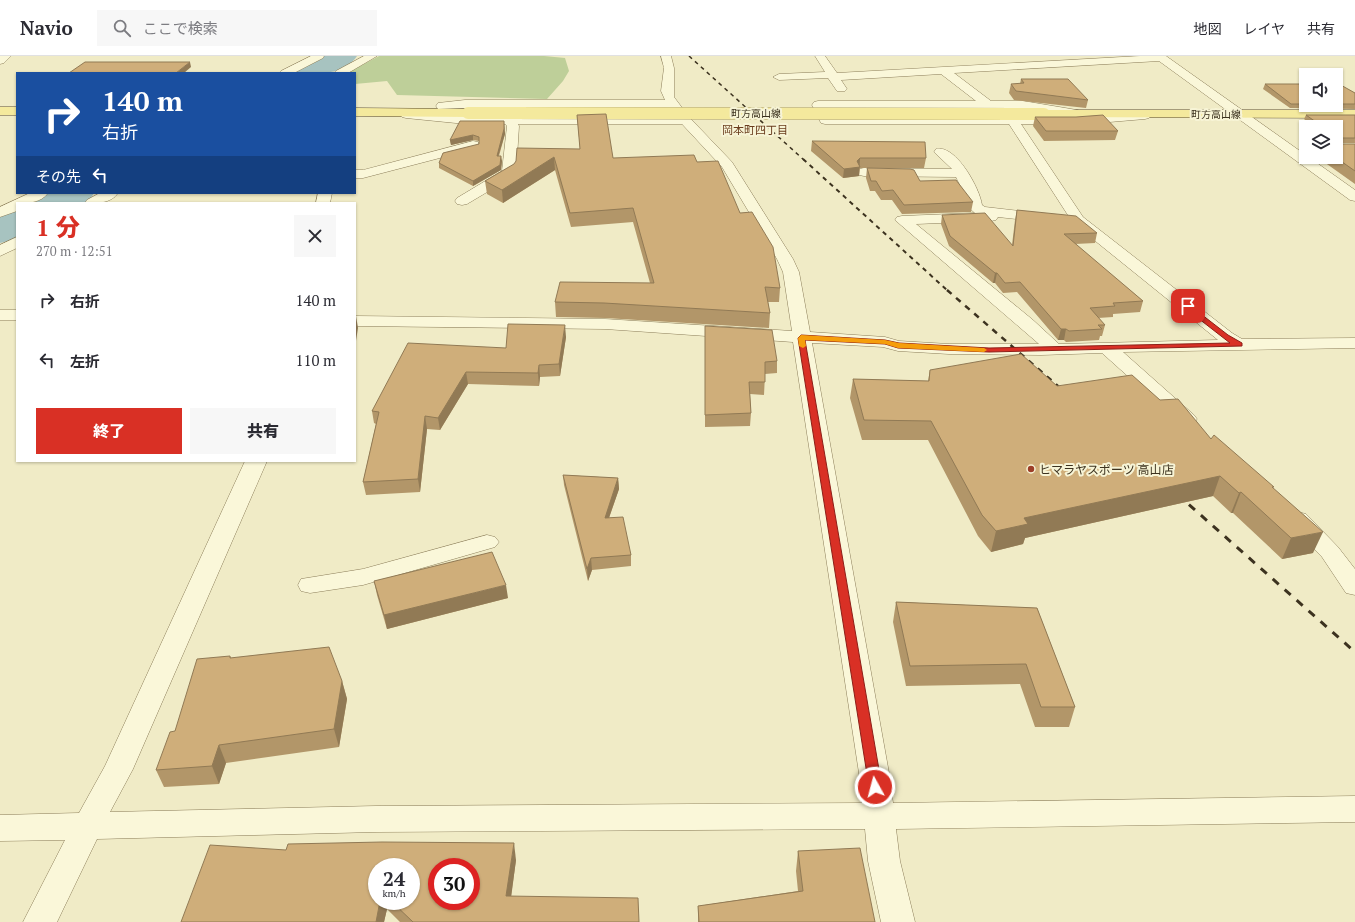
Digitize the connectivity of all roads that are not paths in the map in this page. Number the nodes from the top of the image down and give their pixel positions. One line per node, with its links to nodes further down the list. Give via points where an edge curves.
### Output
1 (6, 56): 8 (street)
2 (319, 56): 11 (street)
3 (372, 56): 12 (street)
4 (666, 56): 17 (street, via 669,68 667,91)
5 (820, 56): 14 (street)
6 (1160, 57): 7 (street); 26 (street)
7 (1034, 60): 10 (street)
8 (0, 61)
9 (906, 63): 13 (street)
10 (943, 70): 13 (street); 19 (street)
11 (287, 72)
12 (342, 72)
13 (917, 72): 14 (street)
14 (833, 76): 15 (street); 18 (street)
15 (779, 77)
16 (565, 96): 17 (street)
17 (671, 102): 23 (street, via 465,104); 29 (street)
18 (851, 104): 19 (street); 30 (street, via 818,105 825,120)
19 (988, 105): 24 (street, via 1023,105)
20 (0, 111): 21 (main road)
21 (16, 111)
22 (356, 112): 23 (main road, 町方高山線)
23 (395, 112): 24 (main road, 町方高山線, bridge); 28 (street, via 466,120)
24 (1077, 114): 25 (main road, 町方高山線)
25 (1154, 114): 26 (main road, 町方高山線); 30 (street, via 1074,121)
26 (1239, 114): 27 (main road, 町方高山線); 38 (street)
27 (1355, 114)
28 (508, 120): 29 (street); 39 (street, via 513,126 508,173)
29 (684, 120): 51 (street, via 727,165 785,259 791,272)
30 (1013, 121): 45 (street)
31 (473, 145): 35 (street)
32 (941, 152): 34 (street)
33 (864, 172): 34 (street)
34 (962, 173): 43 (street, via 975,207)
35 (356, 174)
36 (39, 194): 40 (street)
37 (109, 194): 41 (street)
38 (1355, 197)
39 (462, 201)
40 (23, 202)
41 (94, 202)
42 (16, 205): 44 (street)
43 (993, 212): 45 (street); 55 (street, via 991,217 902,220)
44 (0, 213)
45 (1078, 220): 53 (street)
46 (16, 243): 47 (street)
47 (0, 251)
48 (0, 315): 49 (street)
49 (16, 315)
50 (356, 321): 51 (street, via 605,324 774,334)
51 (801, 338): 55 (street, via 885,342 898,346 949,349); 64 (street, via 874,773)
52 (1346, 344): 53 (street); 56 (street)
53 (1239, 345): 54 (street)
54 (1106, 347): 55 (street); 57 (street)
55 (1054, 349)
56 (1355, 360)
57 (1204, 434)
58 (256, 462): 65 (street, via 118,768)
59 (1286, 508): 62 (street, via 1330,552)
60 (487, 542): 61 (street, via 363,577)
61 (310, 585)
62 (1355, 587)
63 (1355, 809): 64 (street)
64 (878, 816): 65 (street, via 376,819); 68 (street, via 884,861)
65 (87, 827): 66 (street); 67 (street)
66 (0, 828)
67 (40, 922)
68 (898, 922)

